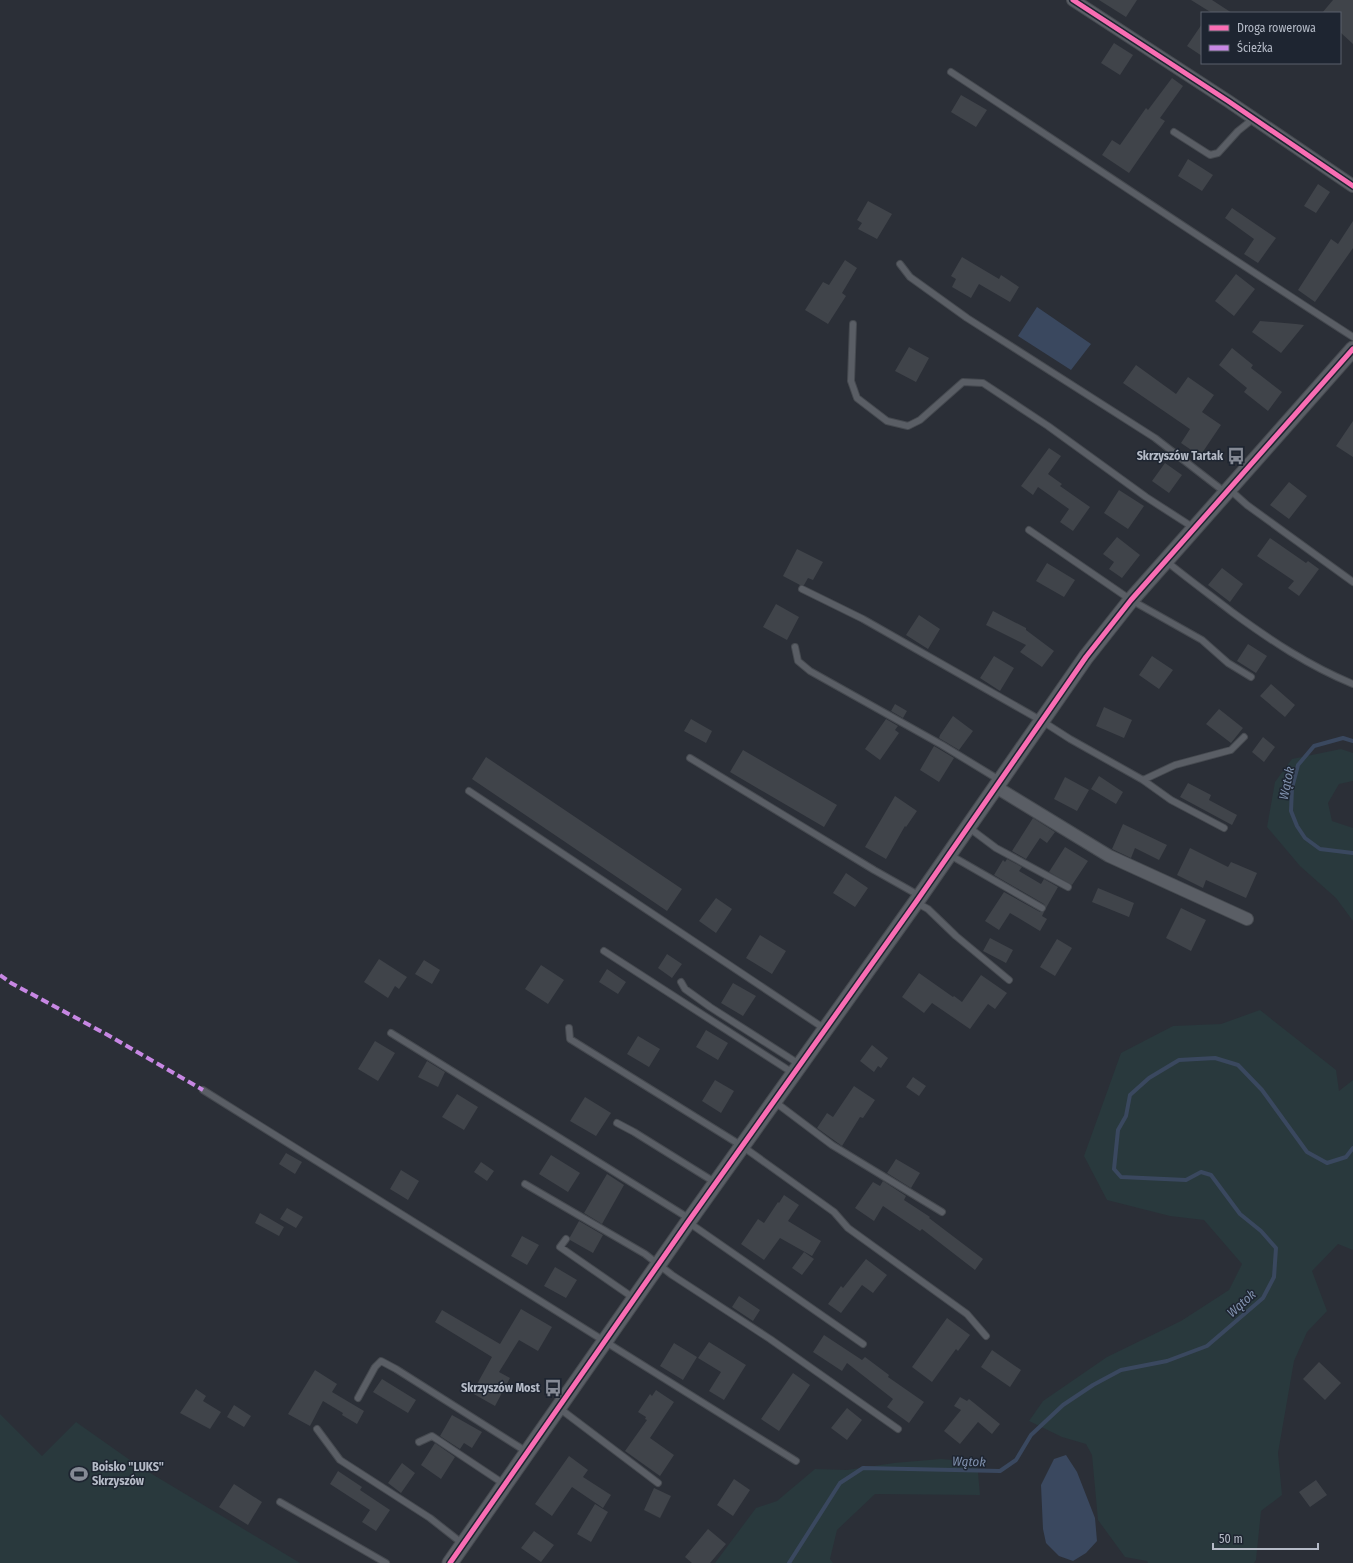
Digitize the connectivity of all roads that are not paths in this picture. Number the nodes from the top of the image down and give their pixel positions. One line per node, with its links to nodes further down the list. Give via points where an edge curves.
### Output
1 (1073, 0): 3 (street)
2 (951, 72): 8 (lane)
3 (1254, 119): 4 (lane, via 1238,131 1218,153 1210,155); 5 (street)
4 (1174, 132)
5 (1353, 186)
6 (900, 264): 10 (lane, via 910,277 967,318 1155,438)
7 (853, 324): 11 (lane, via 851,381 857,398 887,421 908,426 920,420 963,382 983,383)
8 (1353, 337)
9 (1353, 349): 10 (street)
10 (1227, 491): 11 (street); 14 (lane)
11 (1194, 528): 13 (street)
12 (1029, 530): 16 (lane)
13 (1166, 560): 16 (street); 19 (lane, via 1190,581 1275,643 1332,676)
14 (1353, 582)
15 (802, 589): 20 (lane, via 863,619)
16 (1132, 600): 18 (lane, via 1202,640 1228,663); 20 (street, via 1086,657)
17 (795, 646): 24 (lane, via 798,661 810,671 942,745)
18 (1251, 677)
19 (1353, 684)
20 (1042, 721): 23 (lane); 24 (street)
21 (1244, 737): 23 (lane, via 1231,750 1175,765)
22 (690, 758): 30 (lane)
23 (1143, 780): 27 (lane, via 1171,800)
24 (998, 784): 26 (street); 32 (street, via 1109,856)
25 (469, 790): 37 (lane)
26 (968, 827): 28 (street); 29 (lane, via 996,848)
27 (1224, 828)
28 (949, 854): 30 (street); 31 (lane)
29 (1068, 887)
30 (918, 899): 34 (lane, via 956,936); 37 (street)
31 (1042, 908)
32 (1247, 919)
33 (604, 951): 39 (lane)
34 (1009, 980)
35 (681, 982): 39 (lane, via 685,989)
36 (568, 1028): 43 (lane, via 570,1039)
37 (825, 1029): 39 (street)
38 (391, 1033): 47 (lane)
39 (796, 1069): 41 (street)
40 (203, 1090): 52 (lane)
41 (773, 1101): 43 (street); 46 (lane, via 832,1145)
42 (617, 1124): 44 (lane)
43 (742, 1146): 44 (street); 51 (lane, via 834,1212 848,1228 967,1314)
44 (716, 1183): 47 (street)
45 (525, 1184): 49 (lane)
46 (942, 1212)
47 (689, 1220): 49 (street); 53 (lane)
48 (566, 1239): 50 (lane, via 560,1246)
49 (659, 1264): 50 (street); 57 (lane)
50 (635, 1298): 52 (street)
51 (986, 1336)
52 (605, 1340): 55 (street); 60 (lane)
53 (863, 1344)
54 (358, 1398): 59 (lane, via 381,1361)
55 (558, 1408): 59 (street); 61 (lane)
56 (317, 1429): 64 (lane, via 340,1460 430,1518)
57 (898, 1429)
58 (419, 1442): 62 (lane, via 432,1436)
59 (527, 1452): 62 (street)
60 (796, 1461)
61 (658, 1483)
62 (504, 1484): 64 (street)
63 (280, 1502): 65 (lane)
64 (463, 1544): 66 (street)
65 (386, 1563)
66 (450, 1563)

